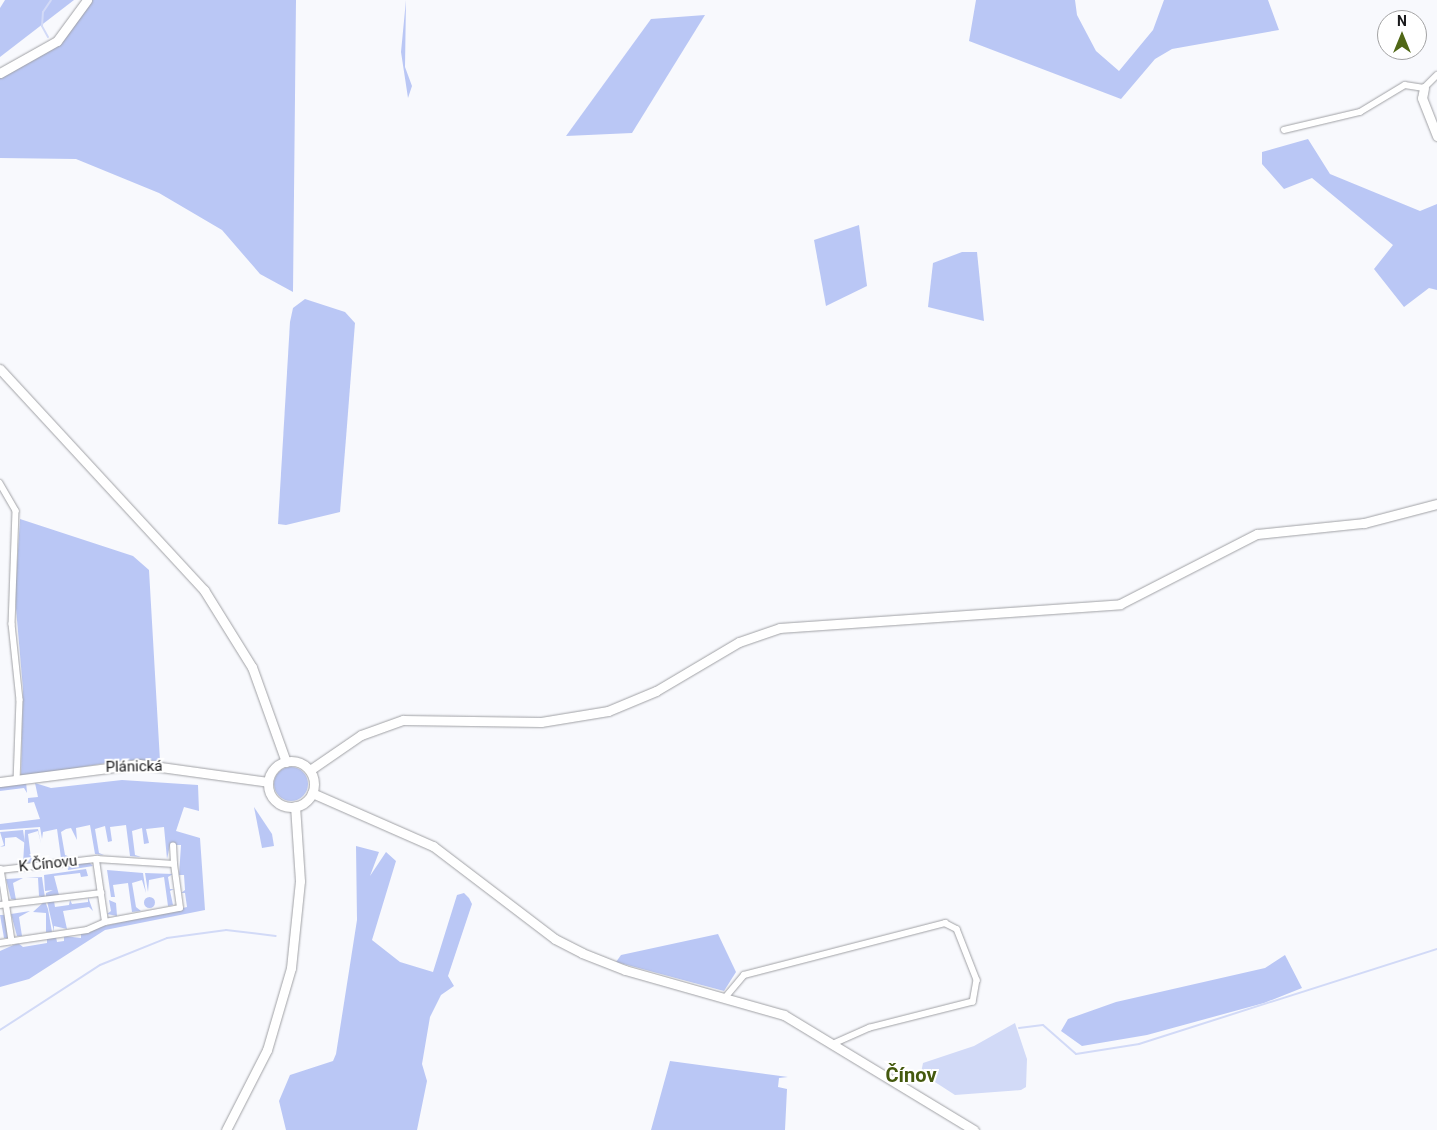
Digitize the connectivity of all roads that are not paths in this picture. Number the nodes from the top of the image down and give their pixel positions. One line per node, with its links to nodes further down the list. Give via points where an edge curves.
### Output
1 (87, 0): 2 (main road, via 57,41)
2 (0, 73)
3 (1437, 75): 4 (street)
4 (1424, 88): 5 (street, via 1405,85 1360,112); 6 (main road, via 1422,98)
5 (1284, 130)
6 (1437, 136)
7 (0, 369): 10 (main road, via 204,590 254,672)
8 (0, 482): 12 (street, via 16,511 12,624 20,700)
9 (1437, 504): 11 (main road, via 1364,523 1257,534 1120,604 789,626 734,644 646,696 582,717 529,723 417,718 374,729)
10 (286, 762): 11 (main road, via 298,762); 14 (main road, via 274,769)
11 (310, 770): 15 (main road)
12 (17, 780): 13 (main road, Plánická); 14 (main road, Plánická, via 146,764)
13 (0, 782)
14 (268, 782): 16 (main road, via 275,800)
15 (312, 792): 16 (main road); 26 (main road, via 433,846 555,939 582,953)
16 (295, 806): 28 (main road, via 300,881 291,968 267,1050)
17 (173, 846): 19 (street)
18 (96, 860): 19 (street, K Čínovu); 20 (street, K Čínovu); 21 (street, K Čínovu)
19 (174, 864): 23 (street, via 180,908)
20 (0, 870): 22 (street, K Čínovu)
21 (100, 893): 22 (street); 23 (street, K Čínovu)
22 (3, 905): 24 (street, K Čínovu)
23 (105, 922): 24 (street, via 87,930)
24 (12, 941): 25 (street)
25 (0, 943)
26 (724, 999): 27 (main road, via 784,1015); 27 (street, via 744,975 945,923 957,929 977,980 973,1002 870,1028)
27 (834, 1044): 29 (main road)
28 (226, 1130)
29 (974, 1130)

